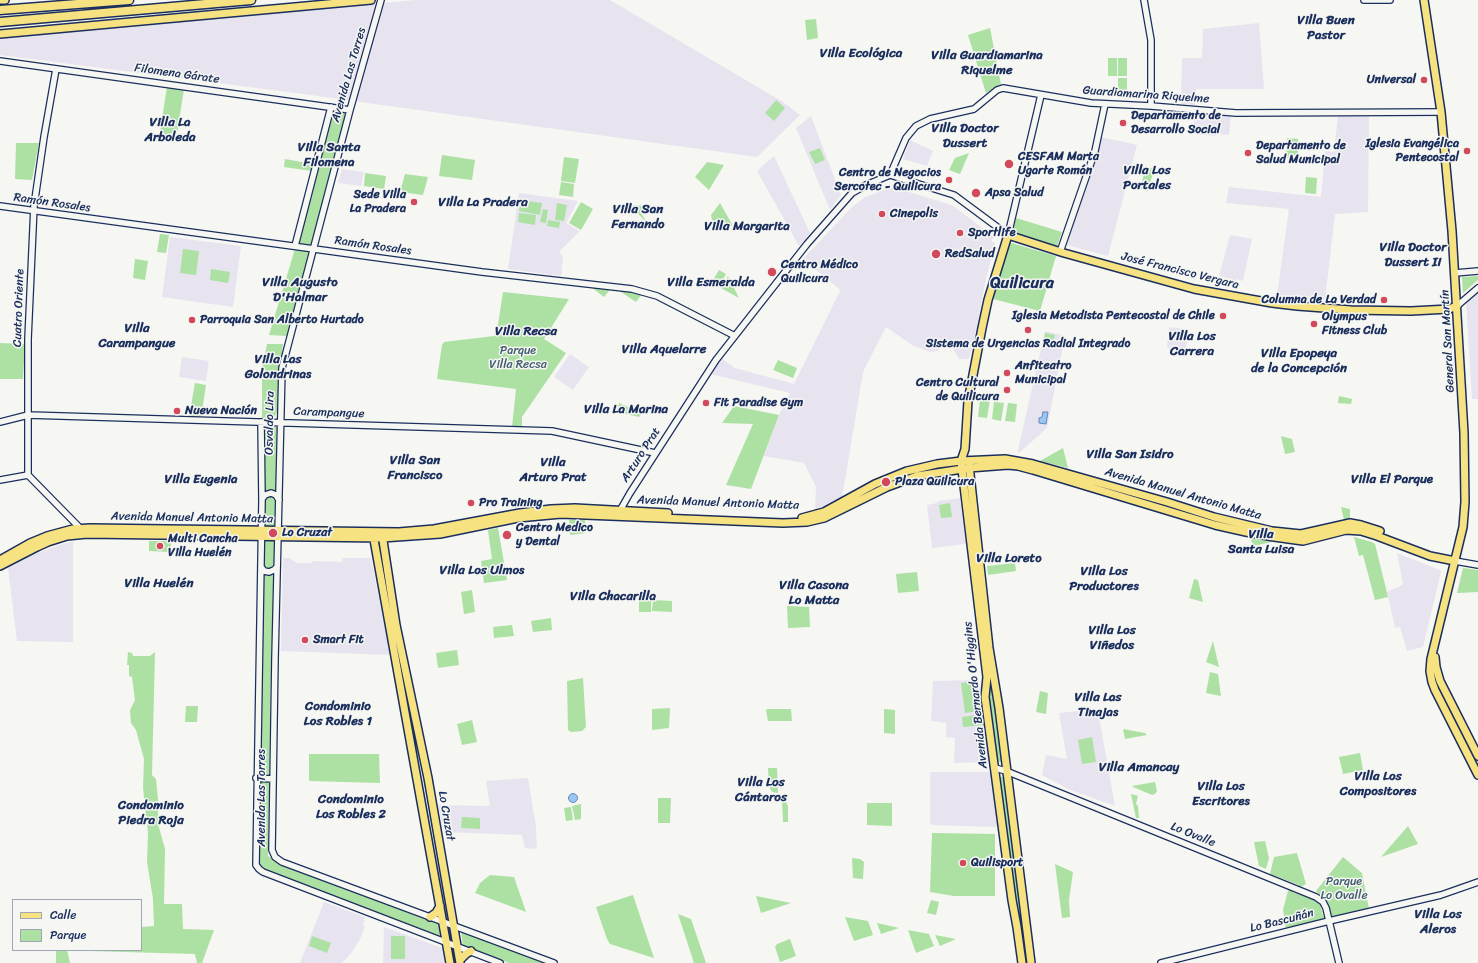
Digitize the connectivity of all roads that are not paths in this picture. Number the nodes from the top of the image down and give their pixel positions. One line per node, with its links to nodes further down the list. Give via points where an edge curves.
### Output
1 (0, 0): 2 (main road)
2 (5, 0)
3 (129, 0): 11 (highway)
4 (251, 0): 12 (highway)
5 (371, 0): 13 (main road)
6 (381, 0): 20 (street, Avenida Las Torres)
7 (1144, 0): 18 (street, via 1151,40)
8 (1364, 0): 9 (street)
9 (1390, 0)
10 (1424, 0): 21 (main road, General San Martín)
11 (0, 10)
12 (0, 22)
13 (0, 34)
14 (0, 61): 15 (street, Filomena Gárate)
15 (56, 69): 19 (street, Filomena Gárate); 24 (street, Cuatro Oriente)
16 (1041, 95): 17 (street, Guardiamarina Riquelme); 22 (street, Guardiamarina Riquelme, via 1003,88 974,109 918,124 906,138); 25 (street, Avenida Bernardo O'Higgins)
17 (1105, 104): 18 (street, Guardiamarina Riquelme); 28 (street, via 1094,151)
18 (1151, 106): 21 (street, Guardiamarina Riquelme, via 1236,113)
19 (331, 107): 20 (street, Filomena Gárate); 26 (street, Avenida Las Torres)
20 (350, 110): 27 (street, Avenida Las Torres)
21 (1441, 112): 30 (main road, General San Martín)
22 (890, 175): 25 (street, José Francisco Vergara, via 954,195); 33 (street, Arturo Prat, via 856,190 845,200)
23 (0, 206): 24 (street, Ramón Rosales)
24 (34, 211): 26 (street, Ramón Rosales); 35 (street, Cuatro Oriente, via 28,339)
25 (1008, 235): 28 (main road, José Francisco Vergara); 41 (main road, Avenida Bernardo O'Higgins, via 988,300 976,355 968,401)
26 (295, 246): 27 (street, Ramón Rosales)
27 (314, 249): 33 (street, Ramón Rosales, via 636,290 657,296); 34 (street, Osvaldo Lira, via 283,362)
28 (1060, 252): 32 (main road, José Francisco Vergara, via 1194,288 1282,304 1412,311 1449,309)
29 (1478, 271): 30 (street)
30 (1455, 273): 32 (main road, General San Martín)
31 (1478, 288): 32 (street)
32 (1457, 306): 56 (main road, General San Martín, via 1465,507)
33 (735, 336): 40 (street, Arturo Prat, via 716,360)
34 (281, 408): 38 (street, via 277,419); 39 (street, Osvaldo Lira)
35 (28, 415): 36 (street, Carampangue); 37 (street, Carampangue); 43 (street, Cuatro Oriente)
36 (0, 422)
37 (261, 422): 38 (street, Carampangue); 45 (street, Osvaldo Lira)
38 (272, 422): 39 (street, Carampangue)
39 (281, 423): 40 (street, Carampangue, via 552,431); 46 (street, Osvaldo Lira)
40 (655, 453): 47 (street, Arturo Prat)
41 (965, 460): 42 (main road, Avenida Bernardo O'Higgins); 47 (main road, Avenida Manuel Antonio Matta, via 900,474 875,484 824,512 802,518); 54 (main road, Avenida Manuel Antonio Matta, via 1011,460 1033,464 1214,517 1272,531 1301,534 1347,523 1358,524)
42 (966, 468): 47 (main road, Avenida Manuel Antonio Matta, via 901,481 824,518 807,522 783,523); 54 (main road, Avenida Manuel Antonio Matta, via 1018,466 1215,525 1274,538 1303,540 1351,529); 63 (main road, Avenida Bernardo O'Higgins, via 987,677 985,697); 64 (main road, Avenida Bernardo O'Higgins)
43 (28, 475): 44 (street); 48 (street)
44 (0, 480)
45 (262, 500): 46 (street, via 265,495 271,493); 49 (street, Osvaldo Lira)
46 (280, 500): 50 (street, Osvaldo Lira)
47 (618, 513): 53 (main road, Avenida Manuel Antonio Matta, via 540,515 440,534)
48 (80, 528): 49 (main road, Avenida Manuel Antonio Matta); 51 (main road); 55 (main road, Avenida Manuel Antonio Matta, via 40,539)
49 (261, 533): 50 (main road, Avenida Manuel Antonio Matta); 51 (main road, Avenida Manuel Antonio Matta); 60 (street, Avenida Las Torres)
50 (278, 533): 52 (main road, Avenida Manuel Antonio Matta); 58 (street, Avenida Las Torres)
51 (87, 534): 57 (main road, Avenida Manuel Antonio Matta, via 66,536 48,542)
52 (373, 535): 53 (main road, Avenida Manuel Antonio Matta); 69 (main road, Lo Cruzat)
53 (382, 535): 73 (main road, Lo Cruzat, via 396,625 428,778)
54 (1439, 557): 56 (main road, Avenida Manuel Antonio Matta)
55 (0, 560)
56 (1454, 561): 59 (street, Avenida Manuel Antonio Matta); 61 (main road, General San Martín)
57 (0, 566)
58 (277, 566): 60 (street, via 269,572); 67 (street, Avenida Las Torres)
59 (1478, 566)
60 (260, 567): 66 (street, Avenida Las Torres)
61 (1436, 644): 62 (main road, via 1438,676); 65 (main road, via 1430,663 1432,682)
62 (1478, 756)
63 (995, 768): 64 (street, Lo Ovalle); 81 (main road, Avenida Bernardo O'Higgins)
64 (1006, 772): 71 (street, Lo Ovalle, via 1314,895 1325,904); 82 (main road, Avenida Bernardo O'Higgins)
65 (1478, 775)
66 (256, 778): 67 (street); 74 (street, Avenida Las Torres, via 255,862 258,869)
67 (272, 779): 70 (street, Avenida Las Torres, via 272,848 277,859)
68 (1478, 882): 71 (street, Lo Bascuñán, via 1442,895)
69 (440, 906): 70 (main road); 72 (main road, Lo Cruzat)
70 (430, 917): 72 (street, Avenida Las Torres)
71 (1329, 921): 83 (street, Lo Bascuñán); 84 (street, Lo Ovalle)
72 (443, 922): 73 (street, Avenida Las Torres); 74 (main road, Lo Cruzat)
73 (454, 926): 75 (main road, Lo Cruzat); 80 (street, Avenida Las Torres)
74 (446, 941): 75 (street, Avenida Las Torres); 78 (main road, Lo Cruzat)
75 (458, 946): 76 (street, Avenida Las Torres); 77 (main road, Lo Cruzat)
76 (471, 951): 77 (main road); 79 (street, Avenida Las Torres)
77 (460, 962)
78 (450, 963)
79 (500, 963)
80 (554, 963)
81 (1022, 963)
82 (1031, 963)
83 (1161, 963)
84 (1339, 963)

